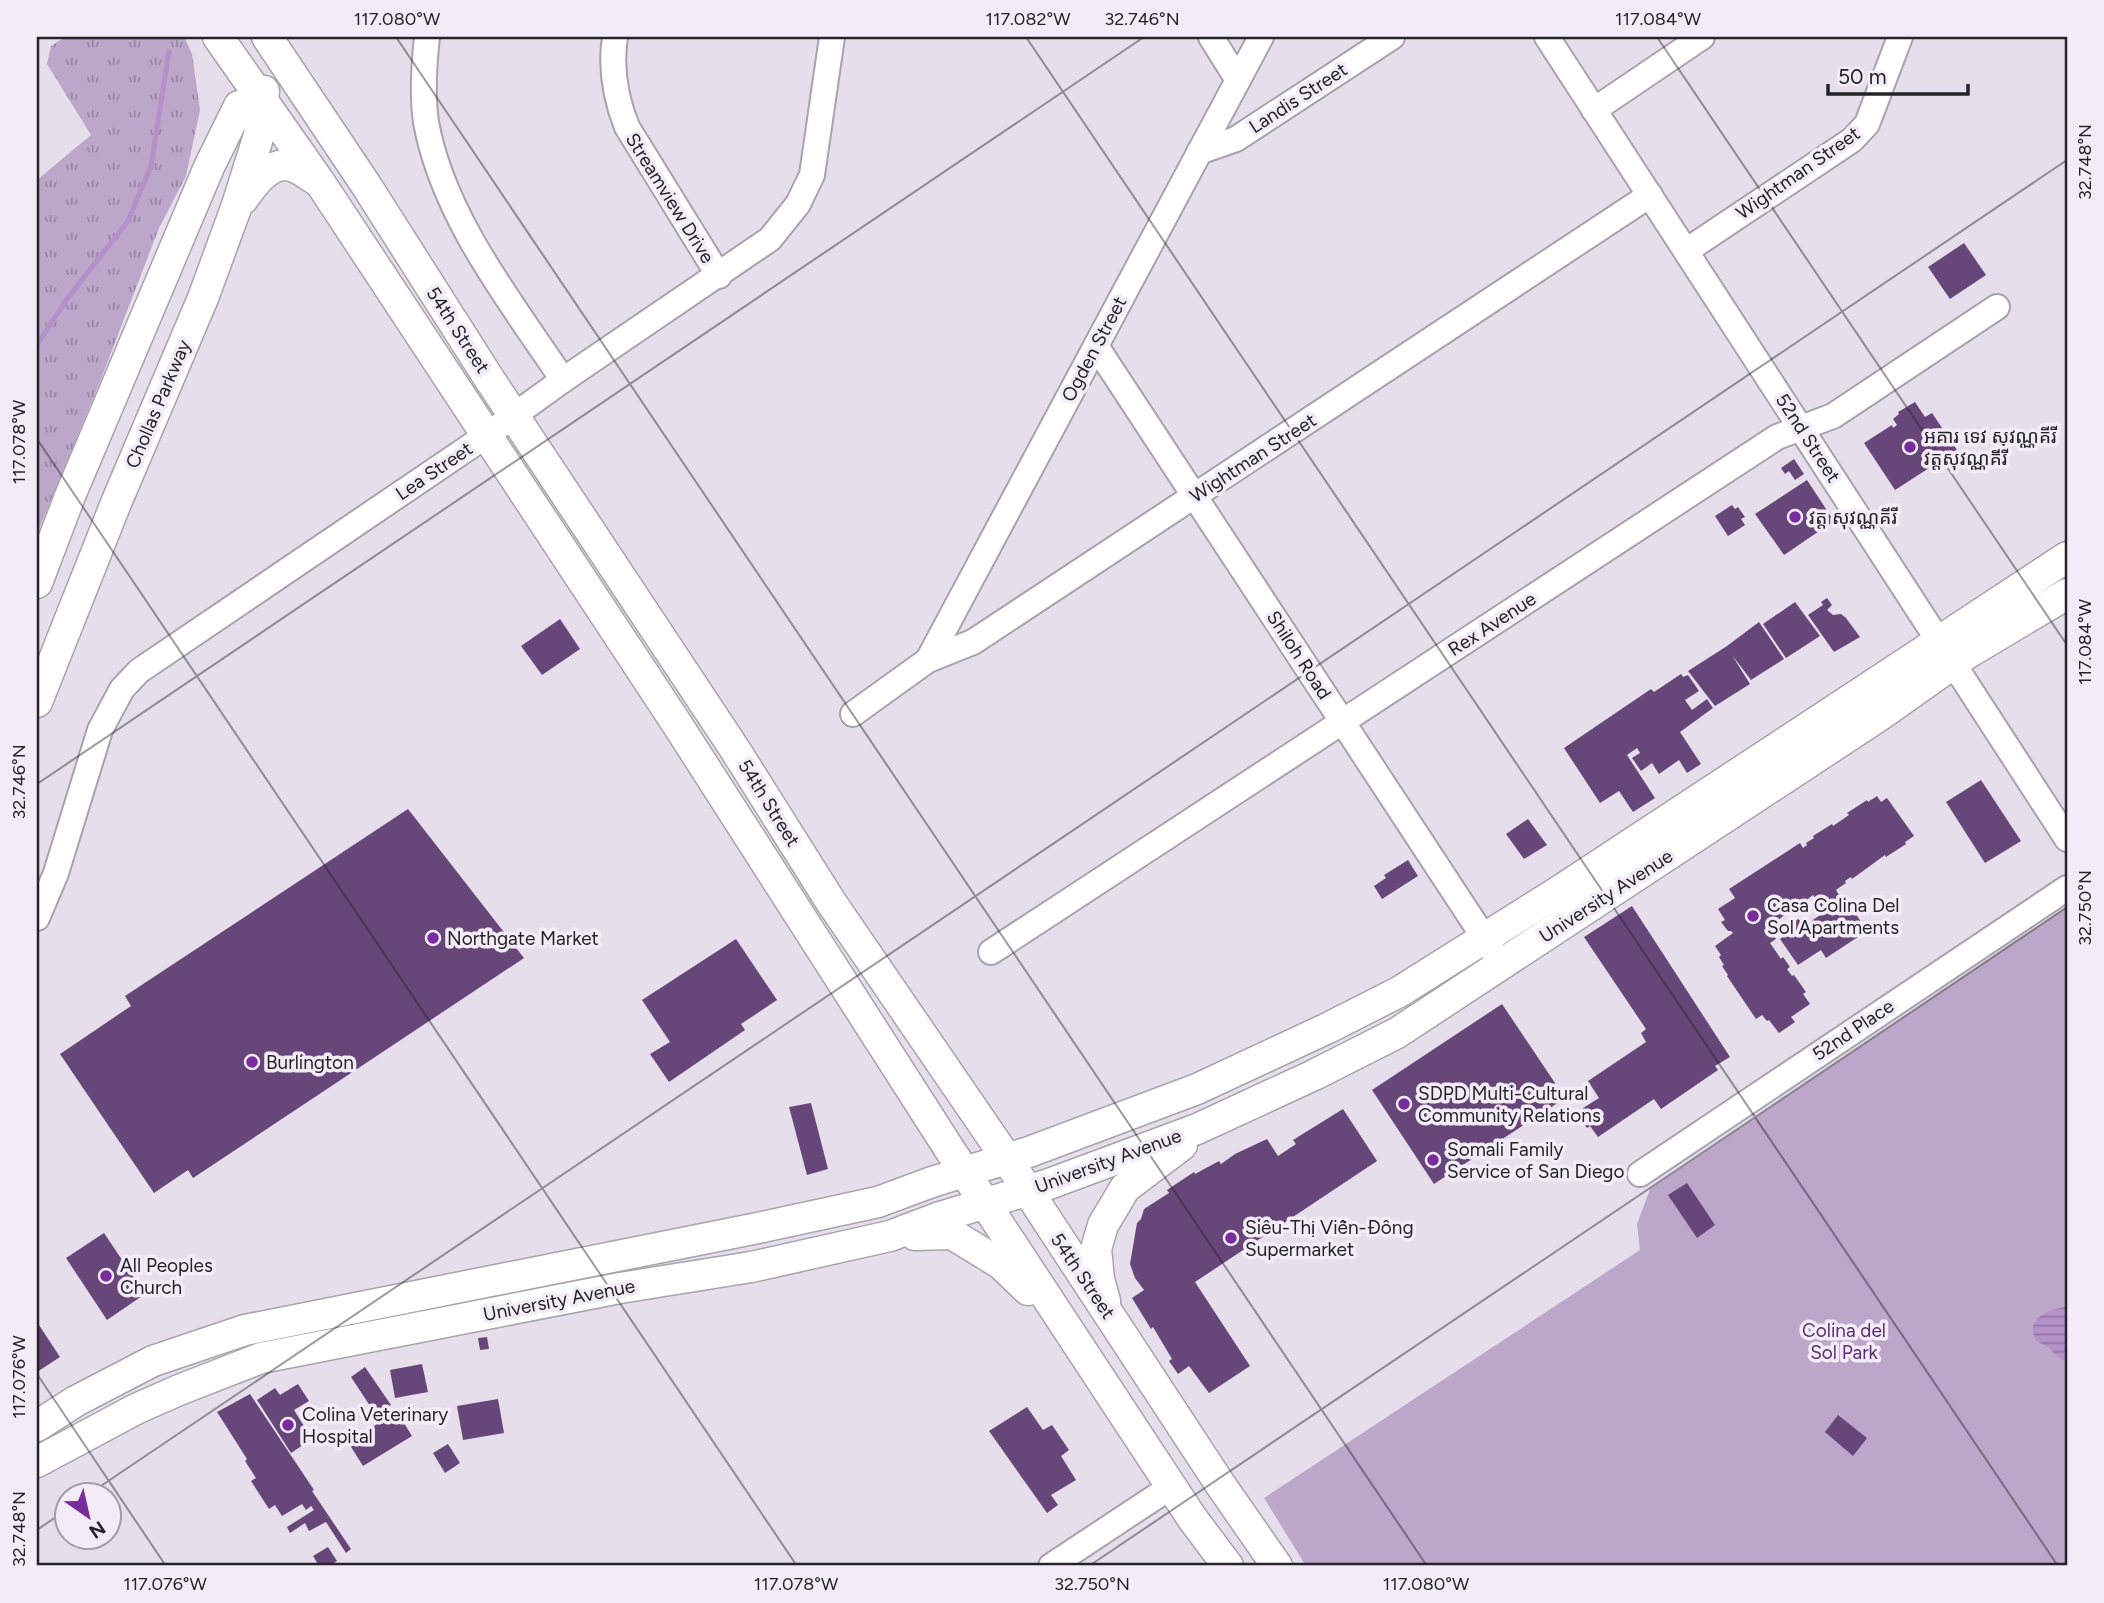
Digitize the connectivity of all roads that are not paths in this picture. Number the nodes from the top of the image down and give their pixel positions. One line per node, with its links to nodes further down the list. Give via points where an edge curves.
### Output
1 (218, 37): 13 (main road, 54th Street)
2 (427, 37): 23 (street, via 426,121 440,172 461,222)
3 (615, 37): 20 (street, Streamview Drive, via 614,86 626,127)
4 (832, 37): 20 (street, Lea Street, via 806,190 770,239)
5 (1211, 37): 12 (street)
6 (1261, 37): 12 (street, Ogden Street)
7 (1392, 37): 15 (street, Landis Street, via 1236,139)
8 (1547, 37): 14 (street, 52nd Street)
9 (1702, 37): 14 (street)
10 (1900, 37): 19 (street, Wightman Street, via 1867,124 1852,140)
11 (268, 39): 13 (main road, Chollas Parkway); 24 (main road, 54th Street)
12 (1238, 80): 15 (street, Ogden Street)
13 (263, 100): 16 (main road, 54th Street); 18 (main road, Chollas Parkway, via 259,135); 29 (main road, via 239,106 209,167)
14 (1594, 110): 17 (street, 52nd Street)
15 (1199, 152): 22 (street, Ogden Street)
16 (319, 181): 18 (main road, via 288,165 279,166 254,183); 26 (main road, 54th Street)
17 (1650, 195): 19 (street, 52nd Street); 27 (street, Wightman Street)
18 (236, 208): 33 (main road, Chollas Parkway)
19 (1686, 251): 25 (street, 52nd Street)
20 (719, 276): 23 (street, Lea Street)
21 (1997, 307): 25 (street, Rex Avenue, via 1833,416)
22 (1096, 346): 27 (street, Shiloh Road); 32 (street, Ogden Street)
23 (563, 380): 24 (street, Lea Street)
24 (514, 416): 26 (street, Lea Street); 38 (main road, 54th Street)
25 (1801, 428): 31 (street, 52nd Street); 35 (street, Rex Avenue, via 1777,437)
26 (487, 435): 36 (main road, 54th Street); 40 (street, Lea Street, via 139,671 122,689 100,730 56,873)
27 (1194, 496): 32 (street, Wightman Street, via 974,642); 35 (street, Shiloh Road)
28 (2067, 557): 31 (main road, University Avenue)
29 (37, 583)
30 (2067, 594): 31 (main road, University Avenue)
31 (1947, 652): 37 (street, 52nd Street); 41 (main road, University Avenue); 43 (main road, University Avenue, via 1879,716)
32 (928, 660): 34 (street, Wightman Street)
33 (37, 702)
34 (853, 714)
35 (1343, 722): 41 (street, Shiloh Road); 42 (street, Rex Avenue)
36 (744, 827): 38 (main road, via 765,828); 46 (main road, 54th Street)
37 (2067, 839)
38 (807, 864): 45 (main road, 54th Street)
39 (2067, 888): 47 (street, 52nd Place)
40 (37, 918)
41 (1485, 938): 43 (street, Shiloh Road); 45 (main road, University Avenue, via 1399,992 1197,1089)
42 (991, 952)
43 (1502, 965): 44 (main road, University Avenue, via 1397,1033)
44 (1197, 1129): 48 (main road, University Avenue); 51 (main road, via 1125,1188 1103,1226 1096,1249)
45 (1007, 1159): 46 (main road, University Avenue); 48 (main road, 54th Street)
46 (965, 1172): 49 (main road, 54th Street); 53 (main road, University Avenue, via 872,1203 245,1330 153,1361)
47 (1640, 1174)
48 (1027, 1191): 49 (main road, University Avenue); 51 (main road, 54th Street)
49 (985, 1203): 50 (main road, University Avenue); 52 (main road, 54th Street)
50 (890, 1236): 52 (main road, via 952,1234 1001,1264); 54 (main road, University Avenue, via 751,1267 261,1358 136,1409)
51 (1108, 1314): 58 (main road, 54th Street)
52 (1070, 1334): 55 (main road, 54th Street)
53 (37, 1426)
54 (37, 1462)
55 (1172, 1486): 56 (street); 57 (main road, 54th Street)
56 (1051, 1566)
57 (1227, 1566)
58 (1277, 1566)

